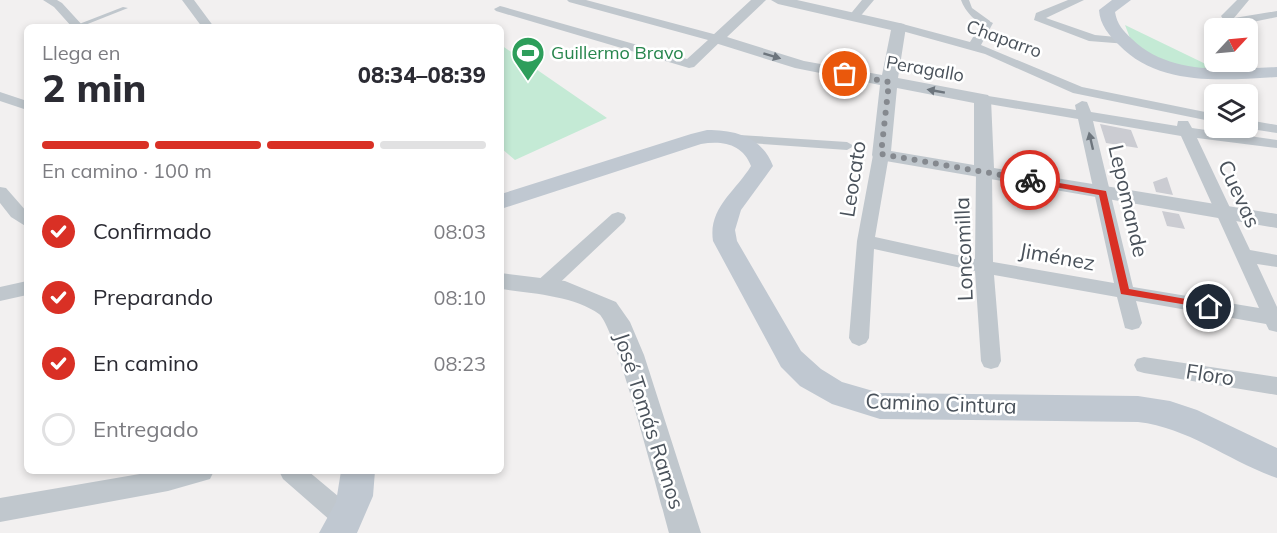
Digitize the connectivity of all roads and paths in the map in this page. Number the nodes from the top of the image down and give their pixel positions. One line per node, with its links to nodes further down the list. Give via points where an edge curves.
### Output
1 (49, 0): 16 (street)
2 (188, 0): 18 (street)
3 (573, 0): 20 (street, Peragallo)
4 (759, 0): 20 (street)
5 (778, 0): 14 (street, Chaparro)
6 (868, 0): 14 (street)
7 (965, 0): 15 (street, via 968,9)
8 (1078, 0): 21 (street, via 1046,11 1040,20 1093,38)
9 (1123, 0): 21 (main road, via 1107,10)
10 (1243, 0): 13 (street, via 1227,16 1229,20)
11 (125, 8): 17 (lane)
12 (500, 9): 20 (street, via 689,64)
13 (1277, 14)
14 (854, 17): 19 (street, Chaparro)
15 (987, 22): 22 (street)
16 (75, 24)
17 (85, 24)
18 (206, 24)
19 (899, 27): 22 (street, Chaparro); 24 (street, Leocato)
20 (717, 39): 24 (street, Peragallo, one-way to 24, via 801,65)
21 (1123, 41): 23 (main road, via 1158,64 1191,74)
22 (974, 46): 25 (street, Chaparro)
23 (1277, 72)
24 (889, 82): 27 (street, Peragallo, one-way to 24); 38 (street, Leocato)
25 (1078, 90): 29 (street, Chaparro); 30 (street, Lepomande)
26 (0, 96): 28 (street)
27 (982, 99): 30 (street, Peragallo); 39 (street, Loncomilla)
28 (24, 104)
29 (1177, 111): 31 (street, Chaparro); 34 (street, Cuevas)
30 (1085, 116): 34 (street, Peragallo); 41 (street, Lepomande, one-way to 30)
31 (1204, 116)
32 (1258, 126): 33 (street)
33 (1277, 129)
34 (1186, 132): 36 (street, Peragallo); 43 (street, Cuevas)
35 (739, 139): 37 (street); 42 (main road, via 698,138); 62 (main road, Camino Cintura, via 757,155 762,166 724,220 725,241 791,359 801,372 833,393 880,406 1157,411 1199,425)
36 (1277, 144)
37 (847, 146)
38 (881, 154): 39 (street); 47 (street, Leocato)
39 (984, 173): 41 (street); 50 (street, Loncomilla)
40 (0, 192): 45 (street)
41 (1103, 193): 43 (street); 54 (street, Lepomande)
42 (504, 200)
43 (1222, 213): 46 (street); 48 (street, Cuevas)
44 (618, 218): 52 (street)
45 (24, 219)
46 (1277, 221)
47 (866, 241): 50 (street, Jiménez); 58 (street, Leocato)
48 (1243, 255): 49 (street); 56 (street, Cuevas)
49 (1277, 261)
50 (984, 267): 54 (street, Jiménez); 59 (street, Loncomilla)
51 (504, 281): 52 (street, José Tomás Ramos)
52 (543, 287): 68 (street, José Tomás Ramos, via 595,300 608,308 618,322 647,400)
53 (24, 289): 55 (street)
54 (1125, 292): 56 (street, Jiménez); 57 (street, Lepomande)
55 (0, 294)
56 (1275, 322)
57 (1132, 323)
58 (860, 338)
59 (992, 361)
60 (1144, 364): 61 (street, Floro)
61 (1277, 386)
62 (1277, 463)
63 (191, 474): 66 (street)
64 (294, 474): 67 (street)
65 (358, 474): 67 (main road)
66 (0, 510)
67 (342, 526)
68 (686, 533)

